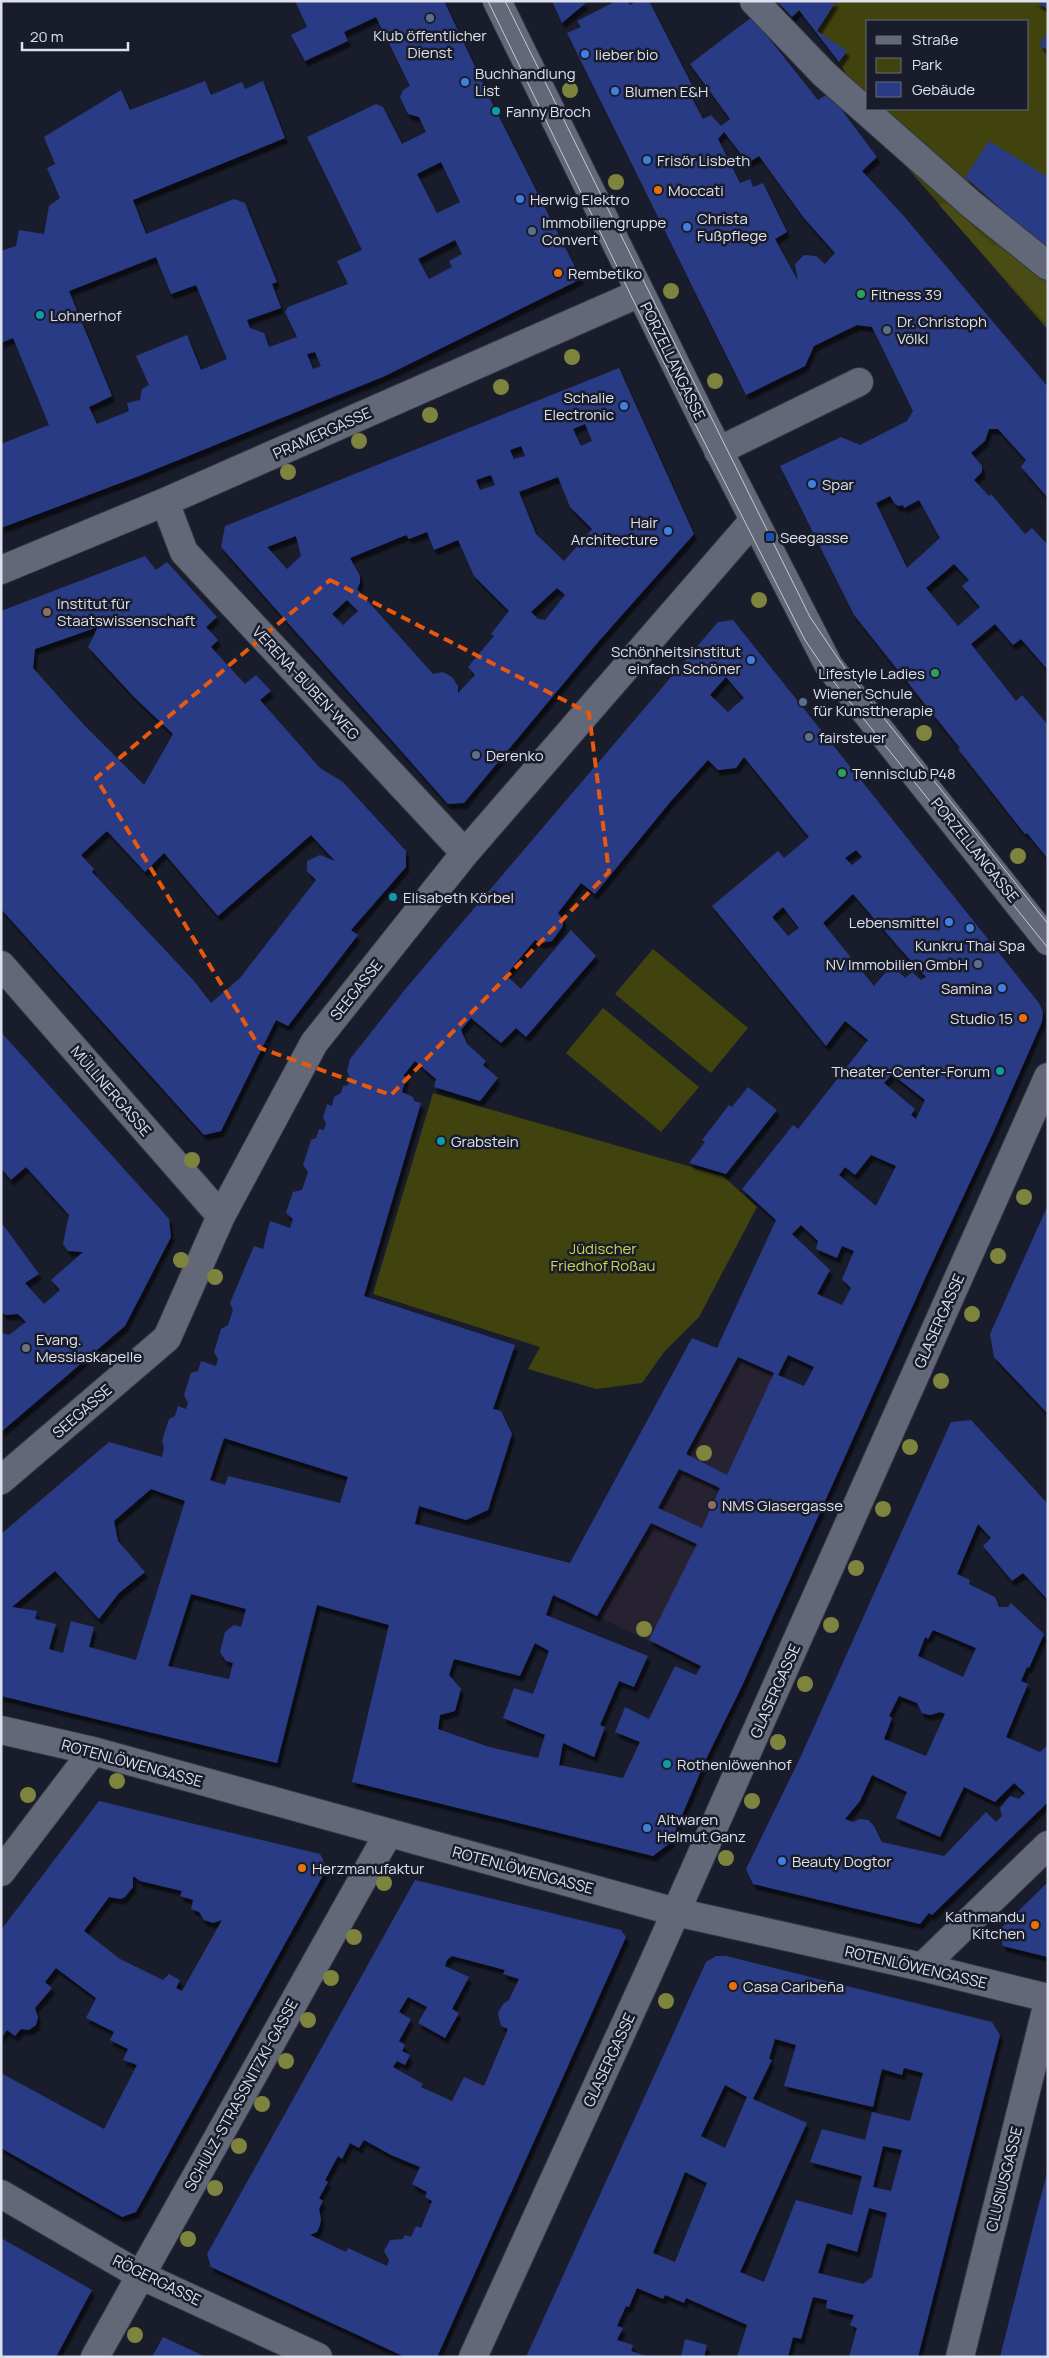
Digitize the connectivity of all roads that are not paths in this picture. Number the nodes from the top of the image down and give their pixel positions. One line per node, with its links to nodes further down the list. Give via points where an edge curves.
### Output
1 (497, 1): 4 (street, PORZELLANGASSE)
2 (754, 1): 3 (street, via 824,74)
3 (1048, 266)
4 (640, 293): 6 (street, PORZELLANGASSE); 7 (street, PRAMERGASSE)
5 (859, 382): 6 (street)
6 (718, 451): 8 (street, PORZELLANGASSE)
7 (165, 502): 9 (street, PRAMERGASSE); 10 (street, VERENA-BUBEN-WEG, via 184,552)
8 (754, 520): 10 (street, SEEGASSE); 11 (street, PORZELLANGASSE, via 829,666)
9 (1, 570)
10 (465, 853): 14 (street, SEEGASSE, via 314,1043)
11 (1048, 941)
12 (1, 965): 14 (street, MÜLLNERGASSE)
13 (1048, 1077): 21 (street, GLASERGASSE)
14 (221, 1216): 15 (street, SEEGASSE, via 167,1338)
15 (1, 1480)
16 (1, 1730): 17 (street, ROTENLÖWENGASSE)
17 (93, 1752): 18 (street, ROTENLÖWENGASSE); 20 (street)
18 (388, 1834): 21 (street, ROTENLÖWENGASSE); 25 (street, SCHULZ-STRASSNITZKI-GASSE)
19 (1048, 1845): 22 (street)
20 (1, 1872)
21 (676, 1912): 22 (street, ROTENLÖWENGASSE); 28 (street, GLASERGASSE)
22 (922, 1967): 23 (street, ROTENLÖWENGASSE)
23 (1048, 2000): 29 (street, CLUSIUSGASSE)
24 (1, 2194): 25 (street, RÖGERGASSE)
25 (140, 2275): 26 (street, SCHULZ-STRASSNITZKI-GASSE); 27 (street, RÖGERGASSE)
26 (95, 2357)
27 (318, 2357)
28 (473, 2357)
29 (960, 2357)

